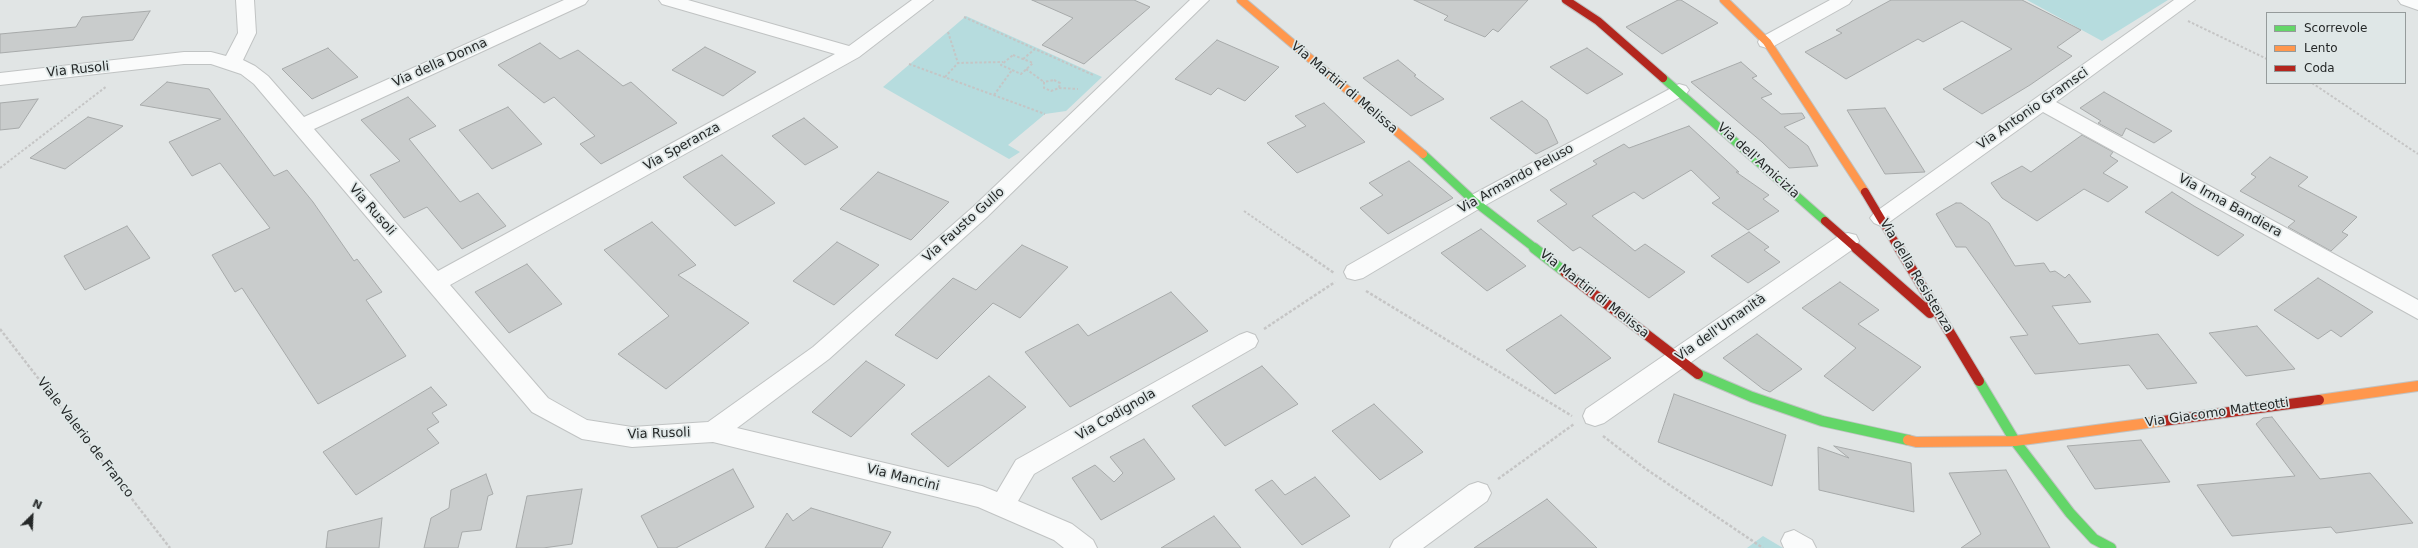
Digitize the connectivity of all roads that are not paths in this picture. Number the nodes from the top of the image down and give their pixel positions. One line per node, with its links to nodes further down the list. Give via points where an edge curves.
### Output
1 (245, 0): 15 (street, via 247,33)
2 (579, 0): 19 (street, Via della Donna)
3 (668, 0): 14 (street)
4 (924, 0): 14 (street, Via Speranza)
5 (1200, 0): 33 (street, Via Fausto Gullo, via 980,212 821,353)
6 (1241, 0): 20 (street, Via Martiri di Melissa, via 1440,168)
7 (1566, 0): 17 (street, Via dell'Amicizia, via 1598,21)
8 (1724, 0): 13 (street, Via della Resistenza)
9 (1843, 0): 13 (street)
10 (2186, 0): 18 (street, Via Antonio Gramsci)
11 (2407, 0): 12 (street)
12 (2418, 5)
13 (1767, 42): 21 (street, Via della Resistenza)
14 (852, 53): 26 (street, Via Speranza)
15 (232, 63): 16 (street, Via Rusoli, via 211,58 184,58); 19 (street, Via Rusoli, via 248,70 261,80)
16 (0, 79)
17 (1679, 90): 20 (street, Via Armando Peluso); 22 (street, Via dell'Amicizia)
18 (2042, 103): 21 (street, Via Antonio Gramsci); 27 (street, Via Irma Bandiera)
19 (300, 127): 26 (street, Via Rusoli)
20 (1475, 202): 25 (street, Via Armando Peluso); 30 (street, Via Martiri di Melissa)
21 (1881, 218): 28 (street, Via della Resistenza, via 1897,254)
22 (1848, 240): 23 (street, Via dell'Amicizia); 30 (street, Via dell'Umanità)
23 (1867, 258): 24 (street); 28 (street, Via dell'Amicizia)
24 (1884, 260)
25 (1352, 280)
26 (434, 283): 33 (street, Via Rusoli, via 540,405 582,429 632,438)
27 (2418, 310)
28 (1947, 327): 34 (street, Via della Resistenza)
29 (1247, 341): 36 (street, Via Codignola, via 1025,467)
30 (1677, 359): 32 (street, Via dell'Umanità); 34 (street, Via Martiri di Melissa, via 1694,372 1752,397 1822,421 1916,442)
31 (2418, 386): 34 (street, Via Giacomo Matteotti)
32 (1584, 416)
33 (713, 432): 36 (street, Via Mancini, via 982,497)
34 (2015, 441): 37 (street, Via della Resistenza)
35 (1478, 493): 39 (street)
36 (1002, 506): 38 (street, Via Mancini, via 1064,532)
37 (2097, 545)
38 (1084, 548)
39 (1403, 548)

